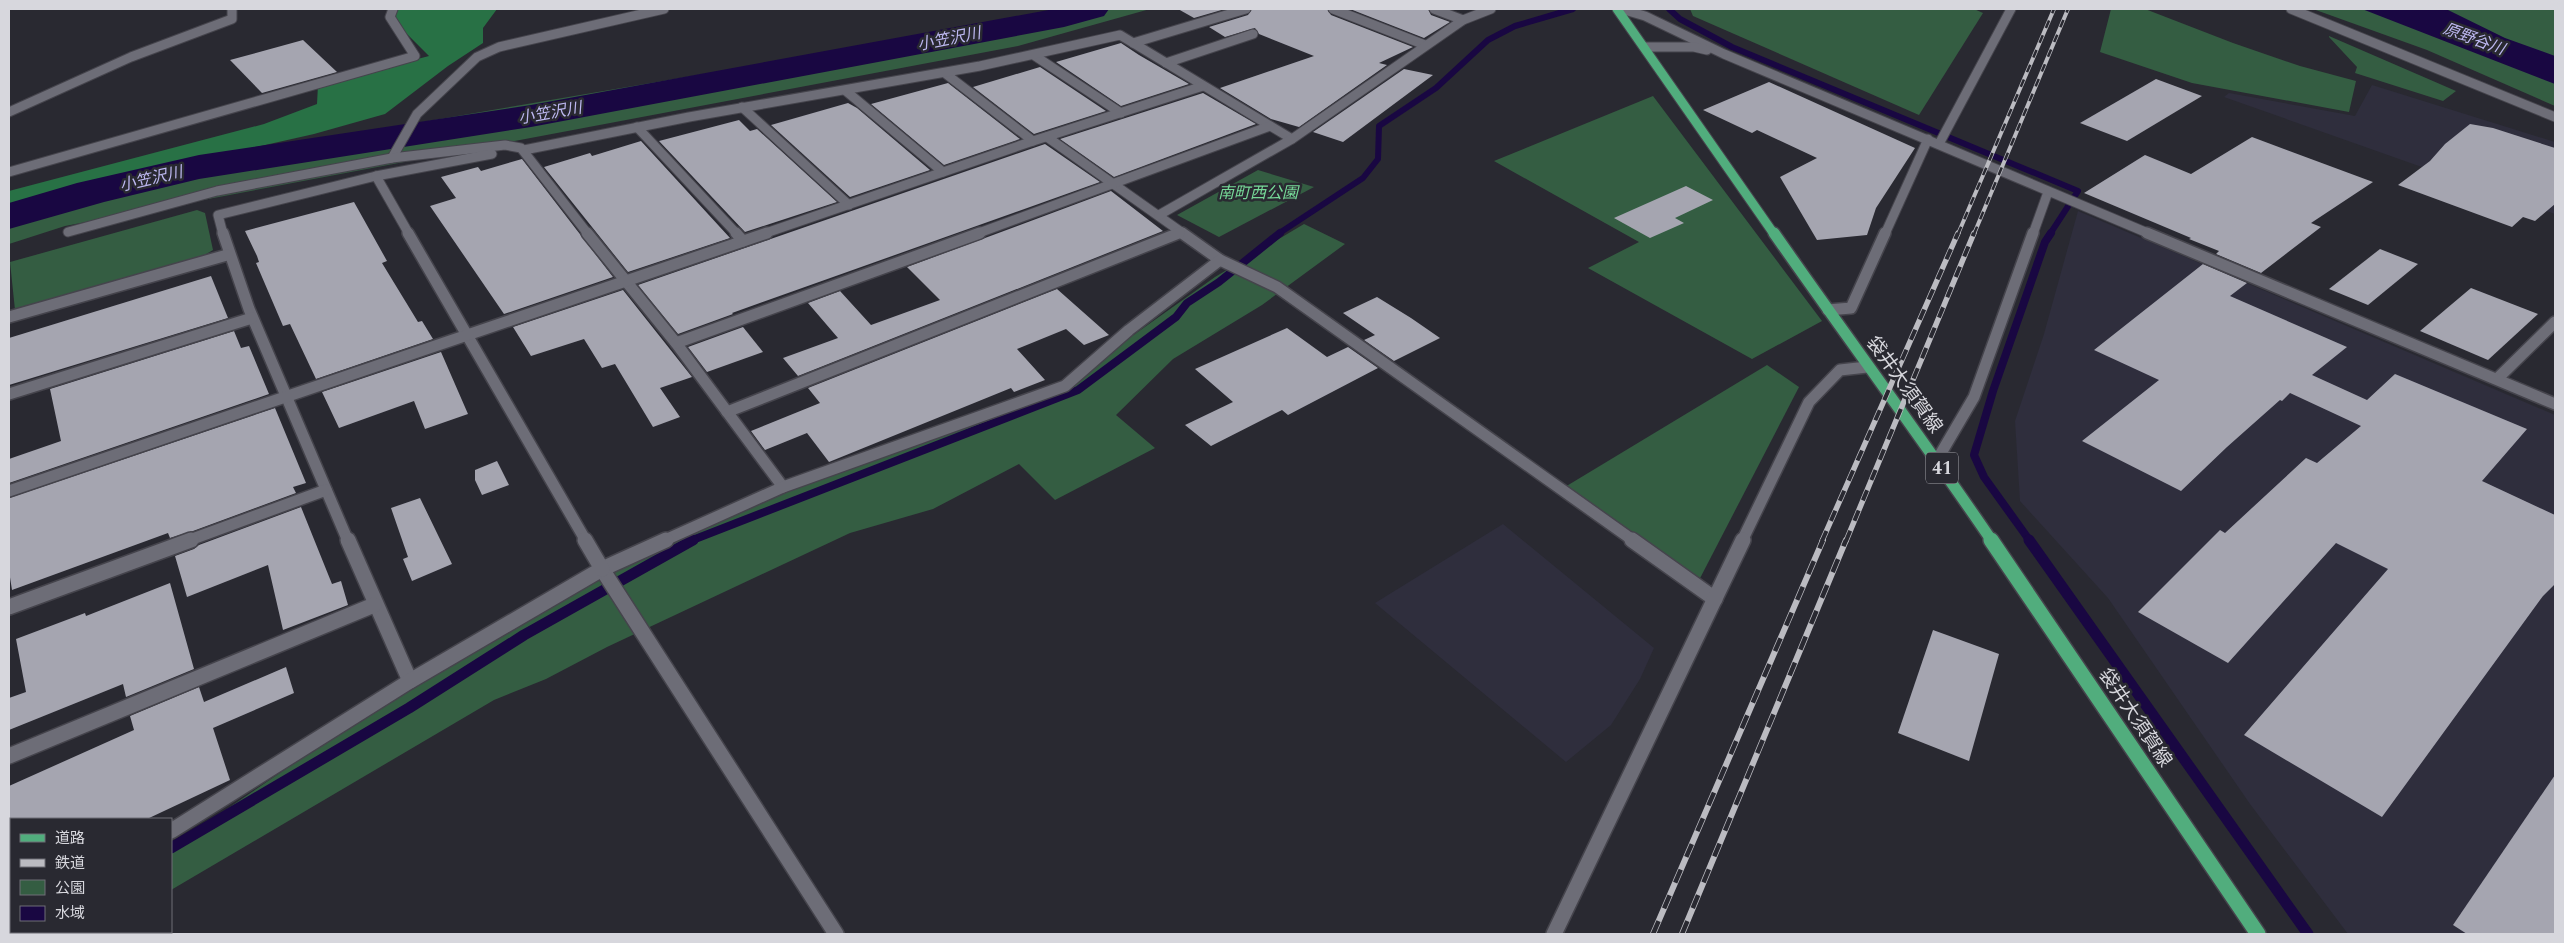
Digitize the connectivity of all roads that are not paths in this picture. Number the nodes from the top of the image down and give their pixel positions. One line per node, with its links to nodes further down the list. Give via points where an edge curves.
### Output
1 (232, 9): 24 (street, via 232,19 130,57)
2 (393, 9): 36 (street, via 390,17 415,56)
3 (664, 9): 35 (street, via 500,47 477,57 417,114)
4 (1246, 9): 14 (street)
5 (1333, 9): 15 (street)
6 (1434, 9): 12 (street)
7 (1491, 9): 12 (street)
8 (1617, 9): 16 (main road, 袋井大須賀線 / 41)
9 (1621, 9): 17 (street, via 1645,16)
10 (2011, 9): 33 (street)
11 (2290, 9): 26 (street)
12 (1463, 20): 15 (street)
13 (1253, 34): 19 (street)
14 (1133, 43): 18 (street, via 1120,35); 19 (street)
15 (1425, 45): 30 (street)
16 (1644, 48): 17 (street, via 1694,47); 49 (main road, 袋井大須賀線 / 41)
17 (1724, 54): 31 (street)
18 (1035, 56): 20 (street); 25 (street)
19 (1166, 63): 21 (street)
20 (946, 74): 22 (street); 32 (street)
21 (1203, 86): 25 (street); 28 (street)
22 (846, 90): 23 (street); 37 (street)
23 (742, 107): 27 (street); 41 (street)
24 (9, 112)
25 (1121, 113): 29 (street)
26 (2555, 116)
27 (637, 126): 34 (street); 45 (street)
28 (1270, 126): 30 (street); 39 (street)
29 (1047, 137): 32 (street); 39 (street)
30 (1292, 139): 42 (street)
31 (1928, 139): 33 (street); 49 (street, via 1851,308)
32 (1033, 141): 37 (street)
33 (1939, 144): 40 (street)
34 (522, 149): 35 (street, via 505,145); 38 (street); 48 (street)
35 (392, 158): 43 (street, via 217,191)
36 (9, 172)
37 (943, 172): 41 (street)
38 (376, 176): 46 (street, via 218,215); 53 (street)
39 (1116, 184): 42 (street); 54 (street)
40 (2048, 192): 56 (street); 61 (street, via 1974,397)
41 (849, 205): 45 (street)
42 (1159, 214): 44 (street)
43 (68, 232)
44 (1182, 232): 47 (street); 60 (street)
45 (742, 241): 48 (street)
46 (227, 255): 50 (street); 51 (street)
47 (1220, 260): 62 (street, via 1129,330 1065,386); 66 (street, via 1277,287)
48 (624, 282): 53 (street); 54 (street)
49 (1828, 310): 55 (main road, 袋井大須賀線 / 41)
50 (9, 317)
51 (252, 318): 57 (street); 58 (street)
52 (2555, 322): 56 (street)
53 (467, 337): 58 (street); 65 (street)
54 (676, 344): 60 (street)
55 (1867, 367): 61 (main road, 袋井大須賀線 / 41); 66 (street, via 1840,370 1809,402)
56 (2497, 379): 59 (street)
57 (9, 394)
58 (288, 397): 63 (street); 64 (street)
59 (2555, 404)
60 (727, 412): 62 (street)
61 (1937, 460): 74 (main road, 袋井大須賀線 / 41)
62 (783, 487): 65 (street)
63 (326, 490): 67 (street); 68 (street)
64 (9, 491)
65 (602, 569): 69 (street); 72 (street)
66 (1715, 599): 73 (street)
67 (374, 605): 69 (street); 70 (street)
68 (9, 607)
69 (410, 681): 71 (street)
70 (9, 756)
71 (172, 830)
72 (836, 934)
73 (1554, 934)
74 (2258, 934)

